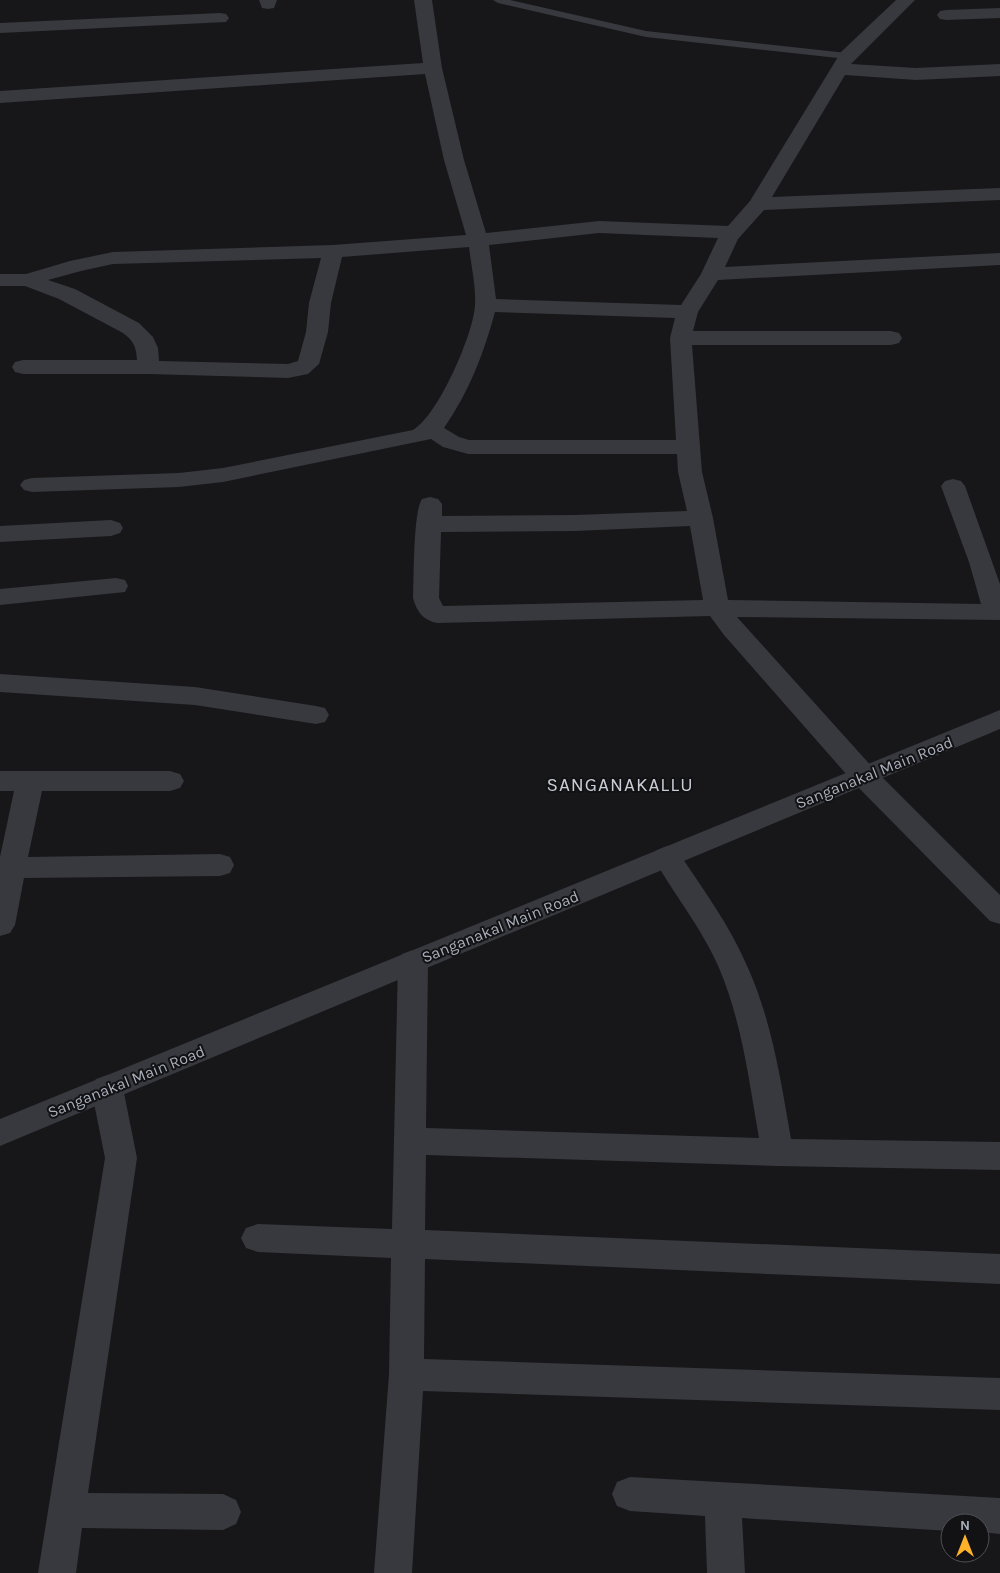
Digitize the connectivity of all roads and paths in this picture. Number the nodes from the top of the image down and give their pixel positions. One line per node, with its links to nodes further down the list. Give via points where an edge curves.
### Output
1 (422, 0): 9 (street)
2 (498, 0): 8 (lane, via 646,34)
3 (906, 0): 8 (street)
4 (1000, 13): 5 (street)
5 (946, 15)
6 (220, 18): 7 (street)
7 (0, 28)
8 (843, 63): 10 (street, via 916,74); 13 (street)
9 (433, 68): 11 (street); 15 (street, via 454,160)
10 (1000, 70)
11 (0, 97)
12 (1000, 194): 13 (street)
13 (758, 204): 14 (street)
14 (734, 232): 15 (street, via 600,227); 18 (street)
15 (478, 240): 16 (street); 21 (street)
16 (333, 251): 20 (street, via 113,258); 26 (street, via 308,364 288,372)
17 (1000, 259): 18 (street)
18 (711, 274): 22 (street)
19 (0, 280): 20 (street)
20 (27, 280): 26 (street, via 67,294 131,328 142,337 147,348)
21 (486, 305): 22 (street); 27 (street, via 462,380)
22 (687, 312): 23 (street)
23 (681, 338): 24 (street); 28 (street)
24 (891, 338)
25 (23, 367): 26 (street)
26 (148, 367)
27 (432, 430): 28 (street, via 451,442 468,447); 29 (street, via 395,443 224,475 179,480)
28 (688, 447): 31 (street, via 690,472)
29 (32, 485)
30 (953, 486): 37 (street)
31 (701, 518): 36 (street); 36 (street, via 574,523 429,514 426,598 429,608 438,615)
32 (111, 528): 33 (street)
33 (0, 534)
34 (116, 586): 35 (street)
35 (0, 597)
36 (717, 608): 37 (street); 41 (street)
37 (998, 616)
38 (0, 683): 39 (street, via 195,696)
39 (316, 715)
40 (1000, 720): 41 (street, Sanganakal Main Road)
41 (864, 776): 45 (street, Sanganakal Main Road); 48 (street)
42 (0, 781): 43 (street)
43 (30, 781): 44 (street); 47 (street)
44 (170, 781)
45 (667, 858): 50 (street, Sanganakal Main Road); 54 (street, via 723,944 739,985 758,1044)
46 (220, 865): 47 (street)
47 (6, 868): 49 (street)
48 (1000, 913)
49 (0, 925)
50 (412, 962): 51 (street, Sanganakal Main Road); 53 (street)
51 (107, 1088): 52 (street, Sanganakal Main Road); 63 (street, via 122,1158)
52 (0, 1133)
53 (410, 1141): 54 (street); 57 (street)
54 (776, 1152): 55 (street)
55 (1000, 1156)
56 (258, 1238): 57 (street)
57 (408, 1246): 58 (street); 59 (street)
58 (1000, 1269)
59 (406, 1374): 60 (street); 67 (street)
60 (1000, 1394)
61 (630, 1494): 62 (street)
62 (723, 1499): 65 (street); 68 (street)
63 (68, 1510): 64 (street); 66 (street)
64 (223, 1512)
65 (1000, 1516)
66 (57, 1573)
67 (393, 1573)
68 (726, 1573)

